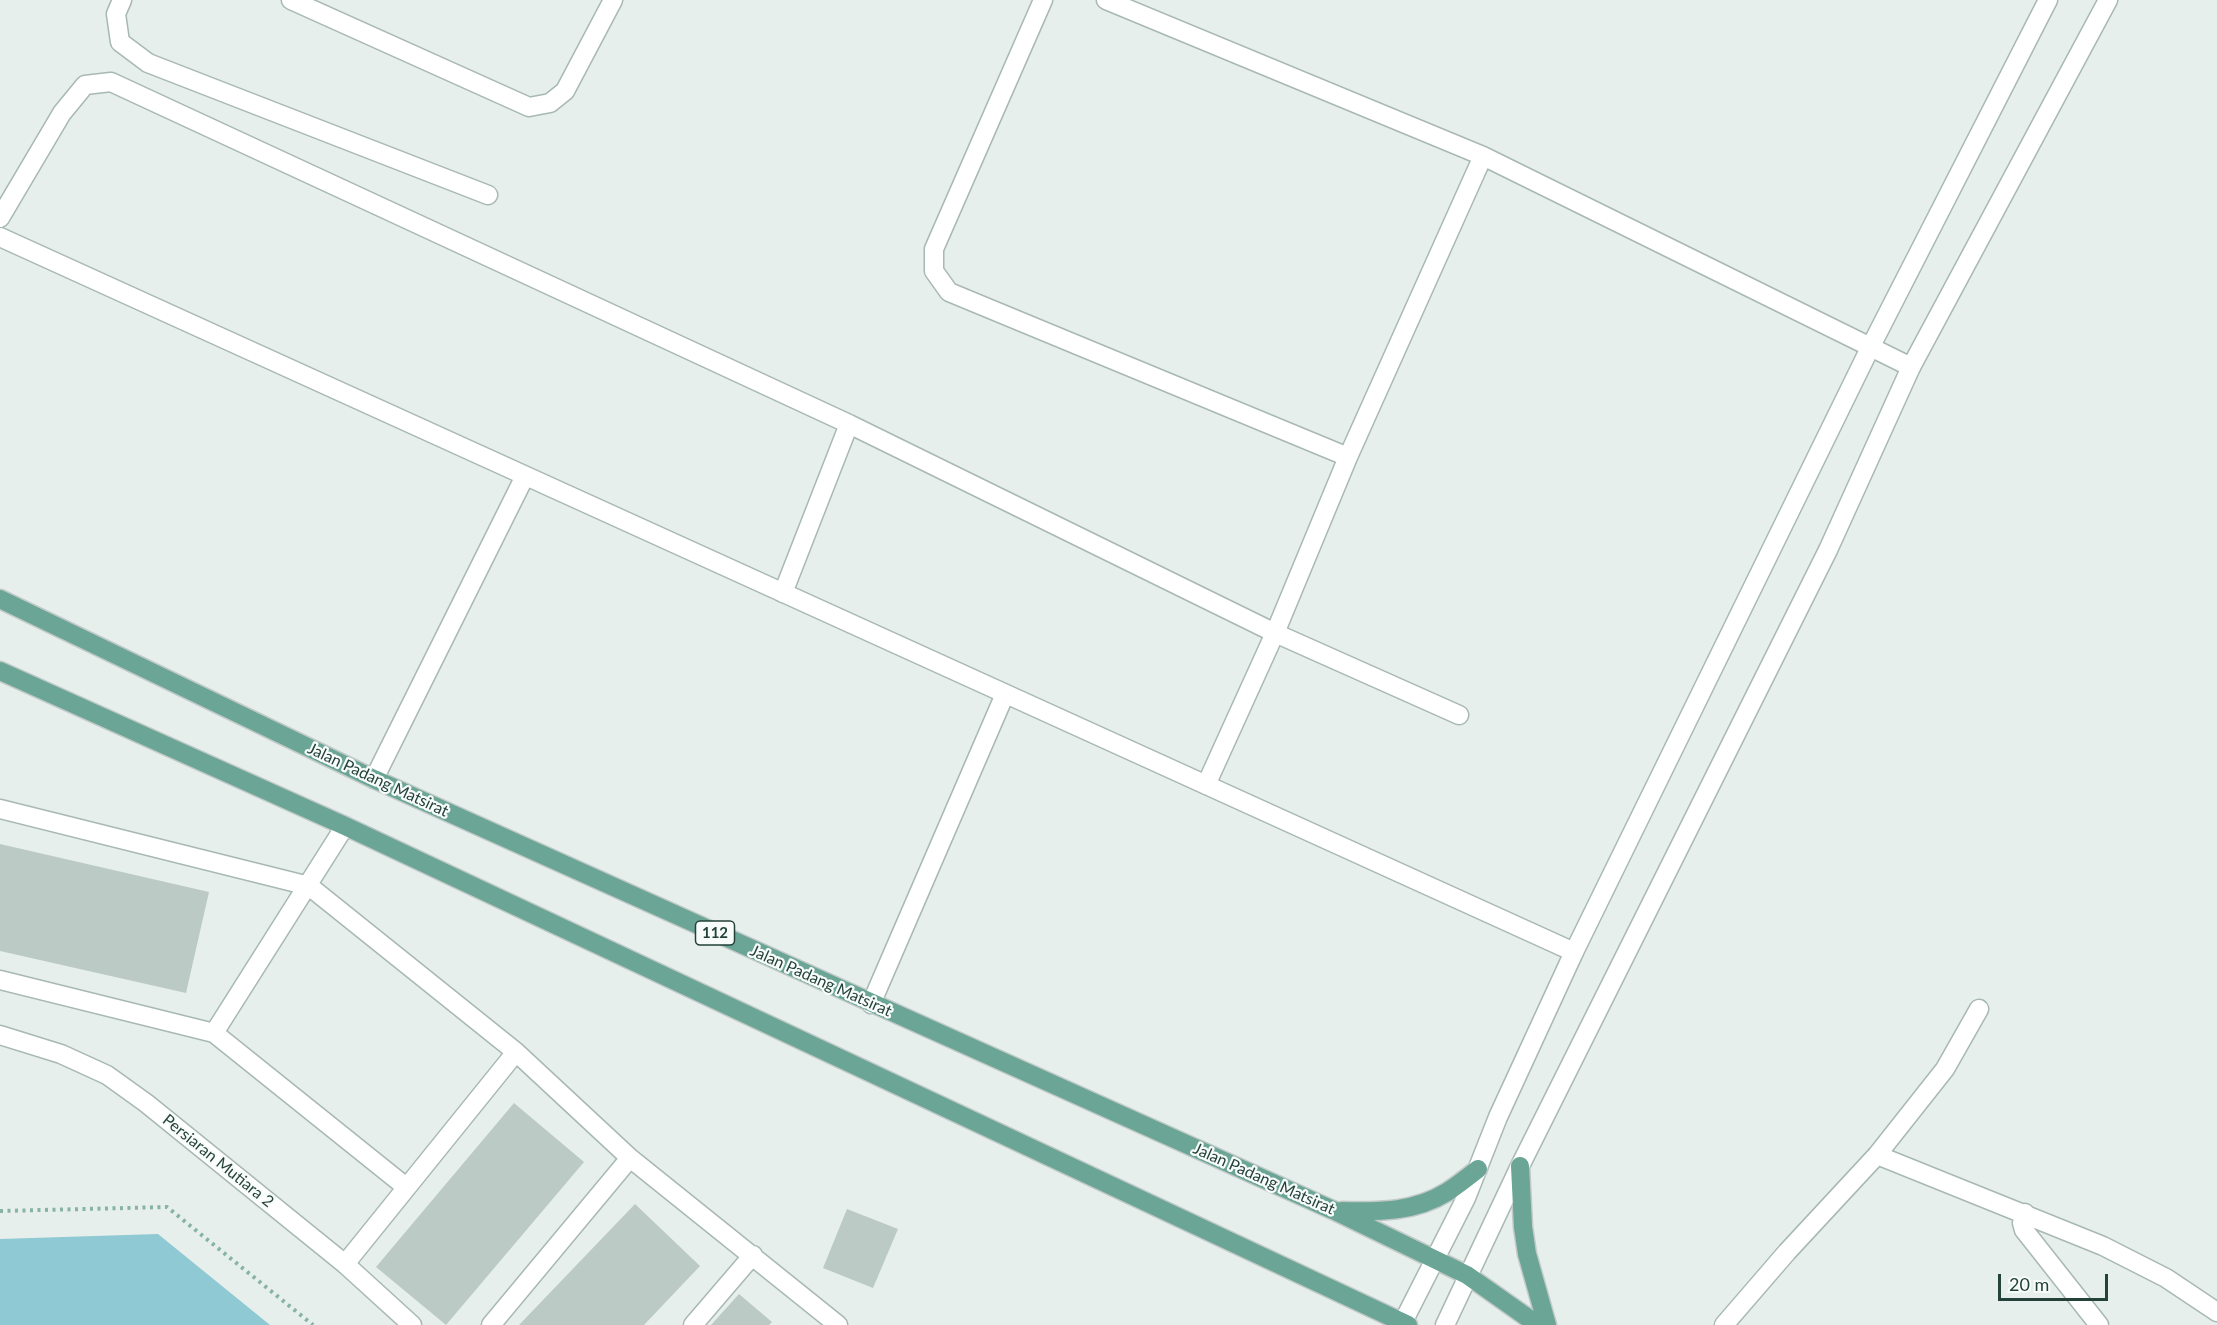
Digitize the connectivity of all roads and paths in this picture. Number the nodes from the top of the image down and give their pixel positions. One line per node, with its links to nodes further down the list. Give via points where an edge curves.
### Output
1 (122, 0): 9 (street, via 116,14 120,42 148,63)
2 (291, 0): 3 (street, via 529,107 550,103 565,91)
3 (613, 0)
4 (1043, 0): 15 (street, via 934,249 934,271 949,292)
5 (1106, 0): 8 (street)
6 (2048, 0): 12 (street)
7 (2108, 0): 13 (street)
8 (1483, 156): 12 (street); 15 (street)
9 (488, 195)
10 (0, 218): 14 (street, via 62,113 85,85 111,82)
11 (0, 237): 16 (street)
12 (1870, 348): 13 (street); 28 (street)
13 (1911, 367): 37 (street, via 1828,550)
14 (849, 424): 17 (street); 19 (street)
15 (1348, 457): 19 (street)
16 (525, 476): 17 (street); 23 (street)
17 (783, 593): 21 (street)
18 (0, 598): 23 (main road, Jalan Padang Matsirat / 112)
19 (1275, 633): 22 (street); 24 (street)
20 (0, 671): 26 (main road)
21 (1005, 694): 24 (street); 30 (street)
22 (1459, 715)
23 (374, 779): 30 (main road, Jalan Padang Matsirat / 112)
24 (1206, 785): 28 (street)
25 (0, 809): 27 (street)
26 (345, 826): 27 (street); 48 (main road)
27 (309, 886): 32 (street); 34 (street)
28 (1574, 952): 38 (street)
29 (0, 980): 32 (street)
30 (871, 1004): 40 (main road, Jalan Padang Matsirat / 112)
31 (1979, 1009): 35 (street, via 1946,1069)
32 (214, 1033): 39 (street)
33 (0, 1035): 45 (street, Persiaran Mutiara 2, via 61,1054 107,1075)
34 (516, 1052): 36 (street); 39 (street)
35 (1877, 1155): 42 (street); 57 (street)
36 (630, 1158): 43 (street); 51 (street)
37 (1520, 1166): 46 (street); 56 (main road, via 1527,1254)
38 (1478, 1169): 40 (main road, via 1447,1192 1417,1206 1385,1212); 44 (street)
39 (406, 1187): 45 (street)
40 (1335, 1210): 44 (main road, Jalan Padang Matsirat / 112)
41 (0, 1211): 49 (path, via 167,1207)
42 (2025, 1213): 47 (street, via 2103,1246); 58 (street, via 2024,1230)
43 (753, 1255): 52 (street); 53 (street)
44 (1434, 1258): 46 (main road, Jalan Padang Matsirat / 112); 48 (street)
45 (345, 1264): 50 (street, Persiaran Mutiara 2)
46 (1467, 1275): 54 (street); 55 (main road, Jalan Padang Matsirat / 112)
47 (2217, 1312)
48 (1405, 1324)
49 (313, 1325)
50 (412, 1325)
51 (491, 1325)
52 (693, 1325)
53 (838, 1325)
54 (1445, 1325)
55 (1538, 1325)
56 (1547, 1325)
57 (1724, 1325)
58 (2098, 1325)

